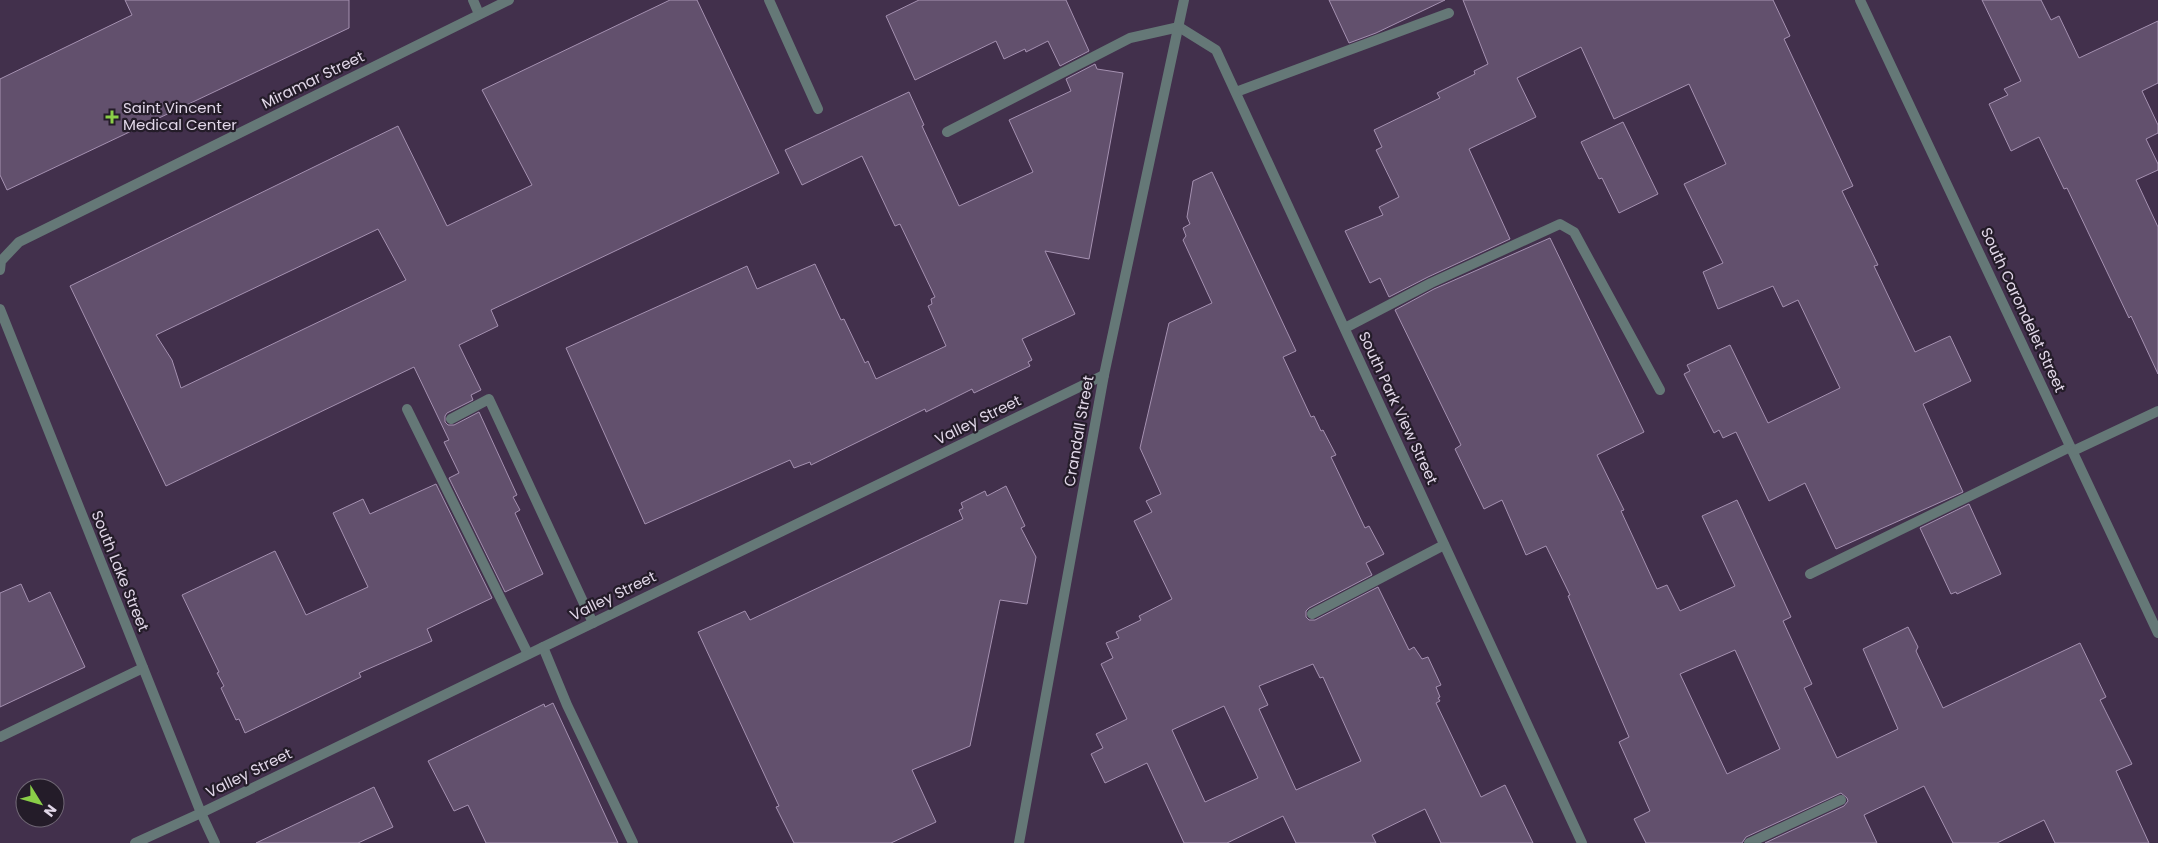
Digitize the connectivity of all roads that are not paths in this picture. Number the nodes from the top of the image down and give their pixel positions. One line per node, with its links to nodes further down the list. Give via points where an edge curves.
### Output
1 (473, 0): 7 (street)
2 (510, 0): 7 (street, Miramar Street)
3 (769, 0): 10 (street)
4 (1184, 0): 8 (street)
5 (1860, 0): 20 (street, South Carondelet Street)
6 (1449, 13): 9 (street)
7 (480, 14): 12 (street, Miramar Street, via 19,242)
8 (1179, 27): 9 (street, South Park View Street, via 1216,50); 11 (street, via 1130,38); 15 (street, Crandall Street)
9 (1236, 92): 14 (street, South Park View Street)
10 (818, 110)
11 (947, 132)
12 (0, 266)
13 (0, 309): 28 (street, South Lake Street)
14 (1345, 328): 16 (street, via 1431,283 1560,224 1574,232); 21 (street, South Park View Street)
15 (1104, 375): 24 (street, Valley Street); 35 (street, Crandall Street)
16 (1660, 390)
17 (407, 409): 27 (street)
18 (2158, 411): 20 (street)
19 (451, 419): 24 (street, via 489,399)
20 (2072, 449): 22 (street); 25 (street, South Carondelet Street)
21 (1444, 545): 23 (street); 36 (street, South Park View Street)
22 (1810, 574)
23 (1312, 614)
24 (593, 623): 26 (street, Valley Street)
25 (2158, 633)
26 (543, 647): 27 (street, Valley Street); 34 (street)
27 (528, 654): 31 (street, Valley Street)
28 (143, 668): 29 (street); 31 (street, South Lake Street)
29 (0, 737)
30 (1841, 800): 37 (street)
31 (201, 813): 32 (street, Valley Street); 33 (street, South Lake Street)
32 (136, 843)
33 (215, 843)
34 (633, 843)
35 (1019, 843)
36 (1582, 843)
37 (1748, 843)

